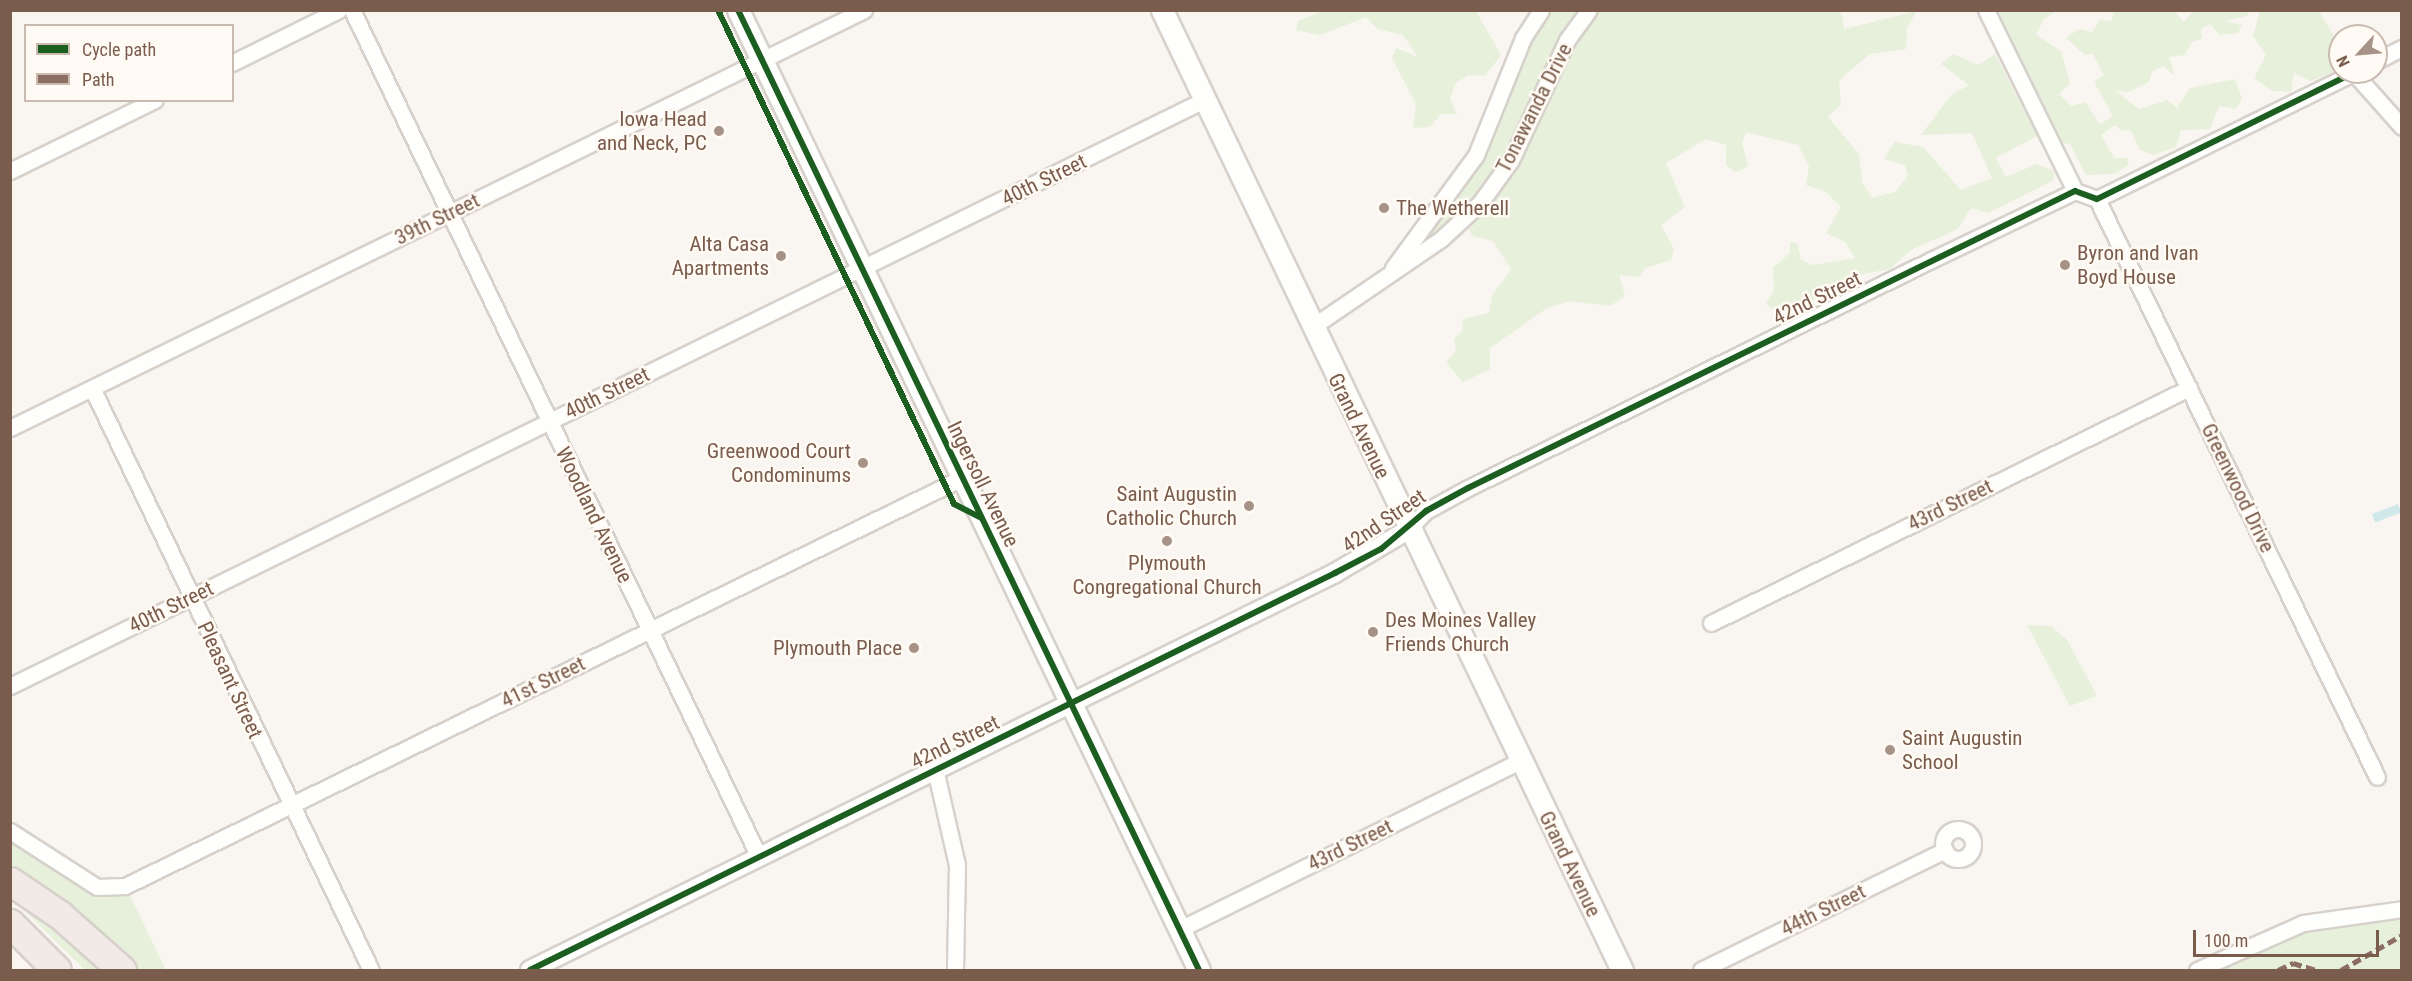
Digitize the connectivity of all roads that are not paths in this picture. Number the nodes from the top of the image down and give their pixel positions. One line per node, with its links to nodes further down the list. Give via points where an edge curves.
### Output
1 (339, 10): 11 (street)
2 (352, 10): 21 (street, Woodland Avenue)
3 (738, 10): 12 (main road, Ingersoll Avenue)
4 (864, 10): 12 (street, 39th Street)
5 (1162, 10): 15 (main road, Grand Avenue)
6 (1541, 10): 23 (street, Tonawanda Drive, via 1523,38 1476,155)
7 (1589, 10): 23 (street, Tonawanda Drive, via 1567,40 1497,182 1461,222)
8 (1986, 10): 19 (street)
9 (2402, 48): 10 (street)
10 (2388, 55)
11 (234, 62)
12 (763, 62): 21 (street, 39th Street); 22 (main road, Ingersoll Avenue)
13 (2332, 84): 20 (street)
14 (2364, 84): 17 (street)
15 (1204, 99): 22 (street, 40th Street); 24 (main road, Grand Avenue)
16 (151, 102): 18 (street)
17 (2402, 127)
18 (10, 171)
19 (2074, 191): 20 (street); 30 (street, 42nd Street, via 1468,488 1426,511)
20 (2097, 199): 26 (street, Greenwood Drive)
21 (449, 213): 25 (street, 39th Street); 27 (street, Woodland Avenue)
22 (862, 269): 27 (street, 40th Street); 29 (main road, Ingersoll Avenue)
23 (1392, 269): 24 (street, Tonawanda Drive)
24 (1312, 327): 30 (main road, Grand Avenue)
25 (92, 388): 28 (street, 39th Street); 31 (street, Pleasant Street)
26 (2189, 388): 32 (street, 43rd Street); 38 (street, Greenwood Drive)
27 (549, 422): 31 (street, 40th Street); 33 (street, Woodland Avenue)
28 (10, 428)
29 (962, 478): 33 (street, 41st Street); 35 (main road, Ingersoll Avenue)
30 (1408, 530): 35 (street, 42nd Street, via 1335,573); 36 (main road, Grand Avenue)
31 (191, 597): 34 (street, 40th Street); 39 (street, Pleasant Street)
32 (1711, 623)
33 (649, 630): 39 (street, 41st Street); 42 (street, Woodland Avenue)
34 (10, 686)
35 (1070, 705): 37 (street, 42nd Street); 46 (main road, Ingersoll Avenue)
36 (1520, 761): 46 (street, 43rd Street); 53 (main road, Grand Avenue)
37 (935, 769): 42 (street, 42nd Street); 51 (street, via 957,865)
38 (2376, 777)
39 (290, 806): 40 (street, 41st Street, via 125,886 97,887); 49 (street, Pleasant Street)
40 (10, 831)
41 (1945, 850): 54 (street, 44th Street)
42 (759, 857): 50 (street, 42nd Street)
43 (10, 881): 48 (highway, via 60,915)
44 (2402, 909): 55 (street, via 2303,923)
45 (10, 923): 47 (highway)
46 (1180, 929): 52 (main road, Ingersoll Avenue)
47 (55, 966)
48 (122, 970)
49 (371, 970)
50 (530, 970)
51 (955, 970)
52 (1200, 970)
53 (1622, 970)
54 (1701, 970)
55 (2197, 970)

